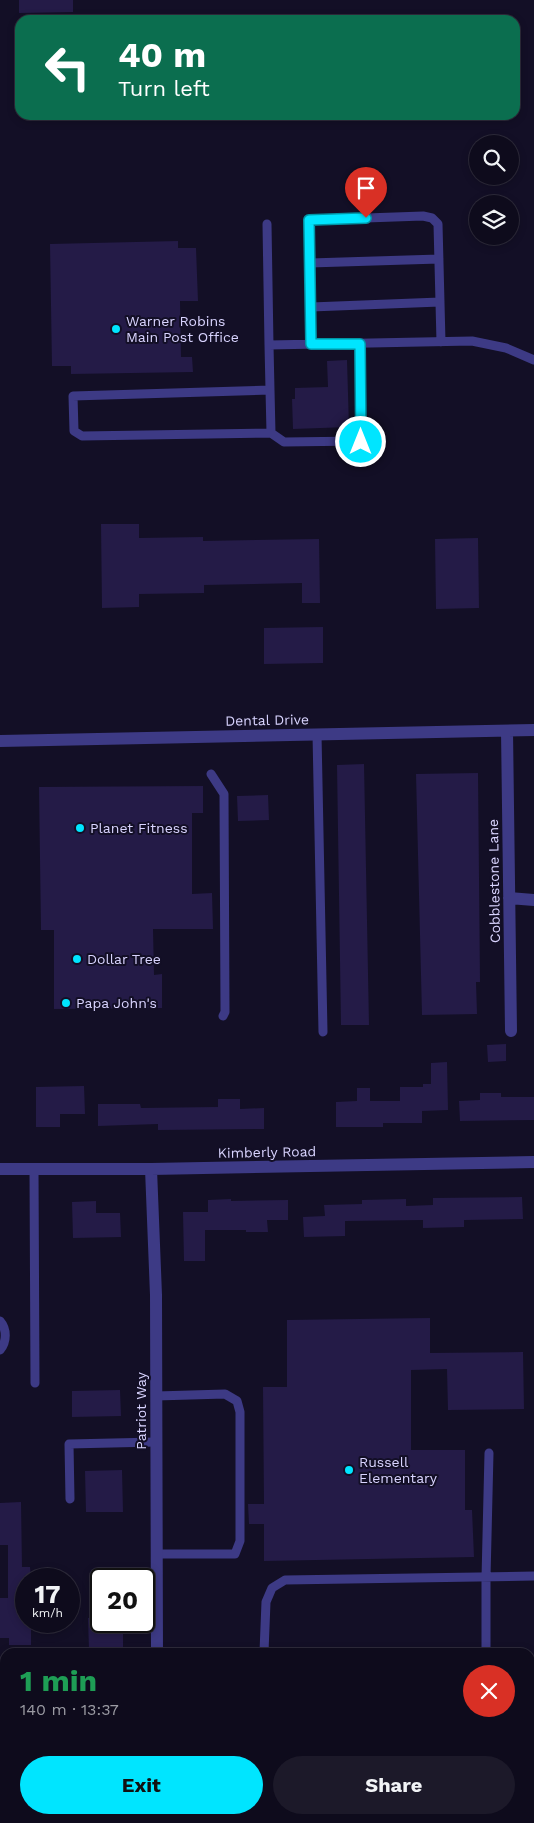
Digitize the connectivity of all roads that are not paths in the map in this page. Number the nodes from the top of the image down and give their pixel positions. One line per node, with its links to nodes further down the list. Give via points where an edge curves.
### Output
1 (267, 224): 9 (lane)
2 (439, 259): 3 (lane); 3 (lane, via 438,224 423,216 309,220); 4 (lane)
3 (310, 263): 5 (lane)
4 (440, 302): 5 (lane); 6 (lane)
5 (311, 307): 7 (lane)
6 (441, 342): 8 (lane); 10 (lane, via 481,343 506,348)
7 (311, 344): 8 (lane); 9 (lane)
8 (360, 344): 12 (lane, via 361,442 284,442)
9 (269, 345): 11 (lane)
10 (534, 360)
11 (270, 390): 12 (lane); 12 (lane, via 73,396 74,431 82,436)
12 (271, 433)
13 (534, 730): 14 (street, Dental Drive)
14 (507, 731): 15 (street, Dental Drive); 18 (street, Cobblestone Lane)
15 (317, 734): 16 (street, Dental Drive); 22 (lane)
16 (0, 741)
17 (211, 774): 20 (lane, via 224,794)
18 (509, 898): 19 (street); 21 (street, Cobblestone Lane)
19 (534, 900)
20 (223, 1016)
21 (511, 1031)
22 (323, 1032)
23 (534, 1162): 26 (street, Kimberly Road)
24 (0, 1169): 25 (street, Kimberly Road)
25 (34, 1169): 26 (street, Kimberly Road); 29 (lane)
26 (151, 1169): 30 (street, Patriot Way)
27 (0, 1321): 28 (lane, via 5,1329 5,1344)
28 (0, 1350)
29 (35, 1383)
30 (156, 1396): 31 (street, Patriot Way); 34 (lane, via 225,1394 237,1401 240,1412 240,1541 235,1554)
31 (156, 1442): 33 (lane, via 69,1444); 34 (street, Patriot Way)
32 (489, 1453): 36 (lane)
33 (70, 1499)
34 (157, 1554): 37 (street, Patriot Way)
35 (534, 1576): 36 (lane)
36 (486, 1578): 38 (lane, via 286,1580 272,1588 266,1602); 39 (lane)
37 (157, 1648)
38 (264, 1648)
39 (486, 1648)

